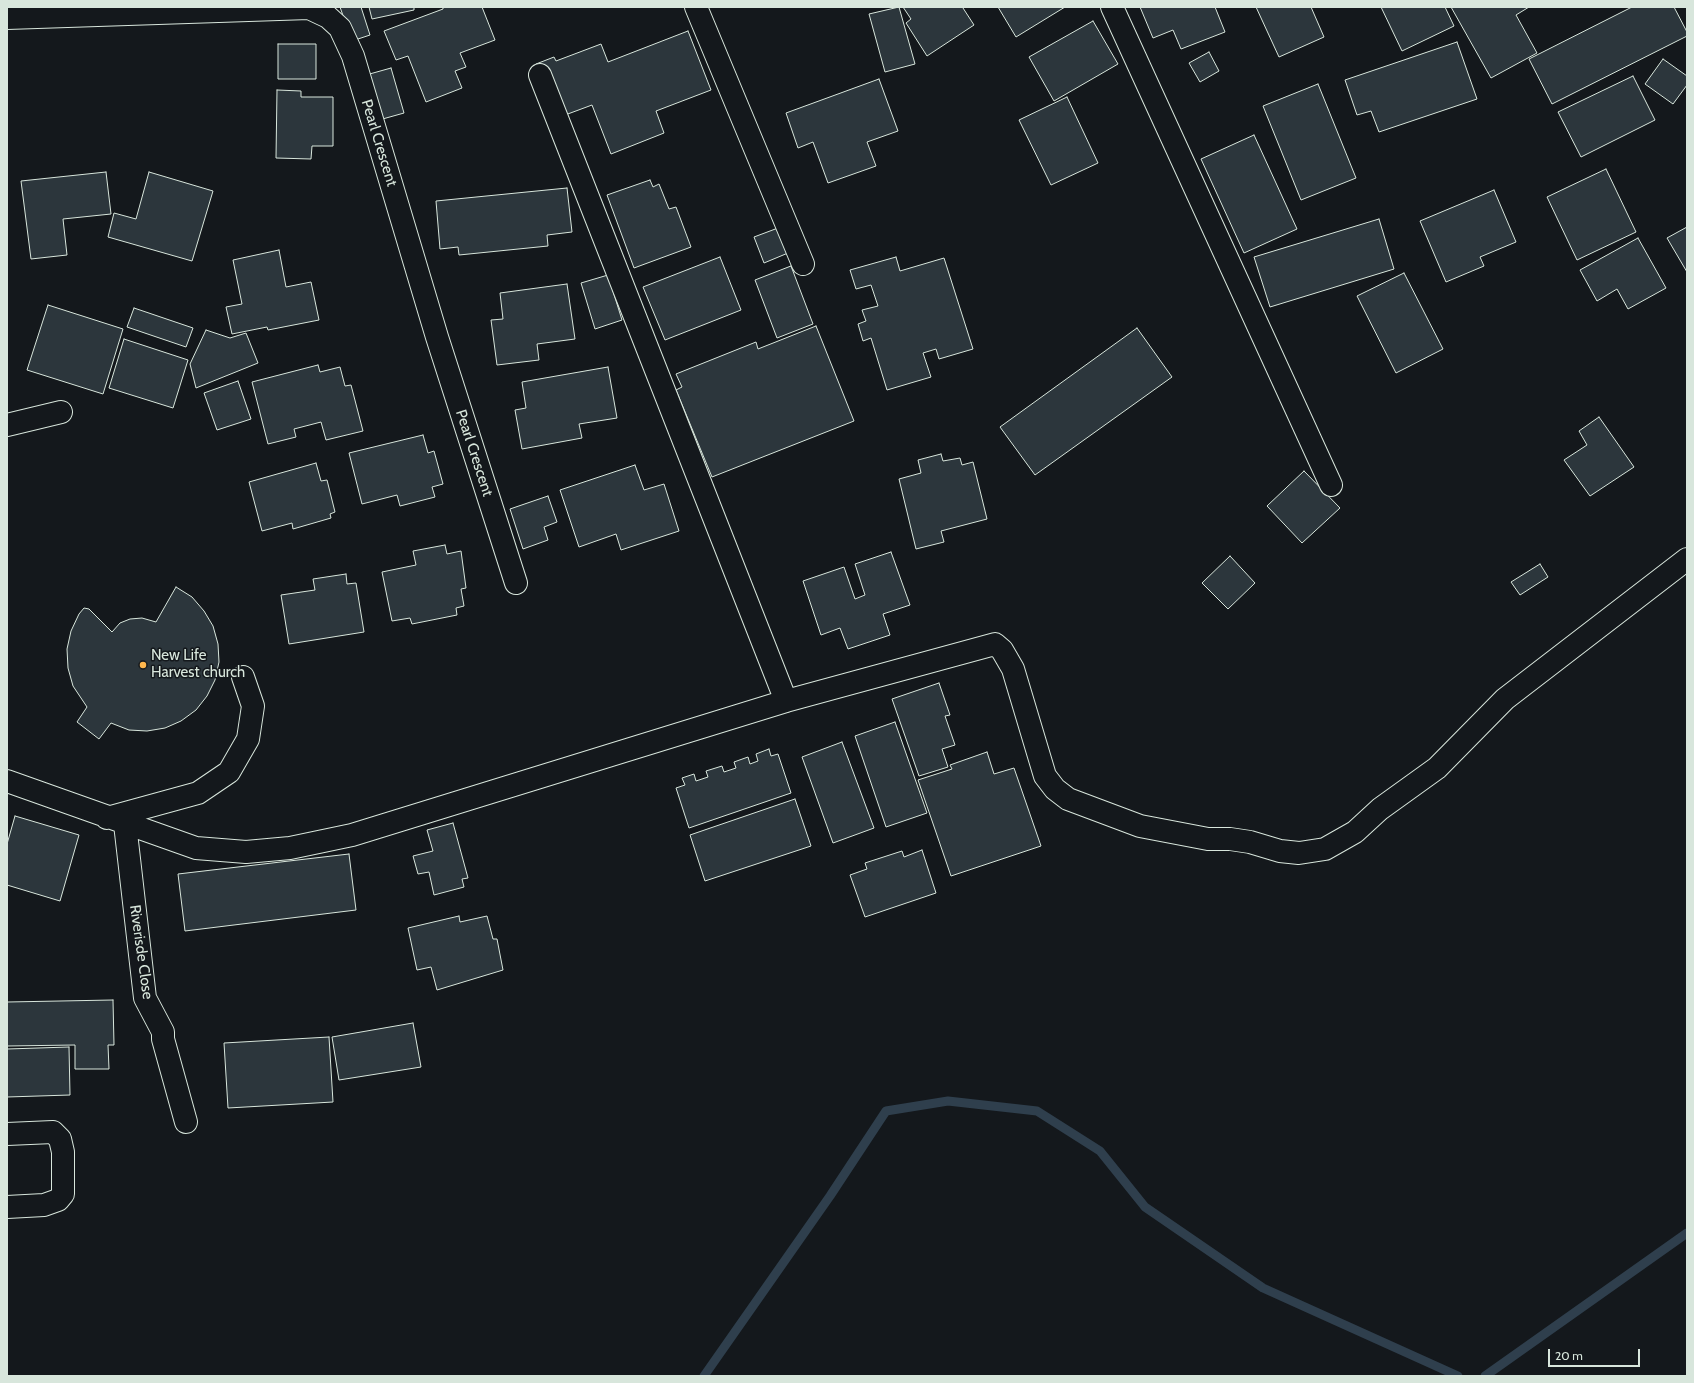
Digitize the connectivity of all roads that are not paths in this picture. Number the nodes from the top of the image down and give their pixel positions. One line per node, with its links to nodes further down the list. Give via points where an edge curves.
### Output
1 (696, 7): 5 (street)
2 (1112, 7): 8 (street)
3 (7, 18): 10 (street, Pearl Crescent, via 309,8 328,17 340,28 353,56 437,337)
4 (540, 75): 12 (street)
5 (802, 264)
6 (61, 412): 7 (street)
7 (7, 425)
8 (1331, 486)
9 (1687, 559): 12 (street, via 1505,699 1437,768 1380,809 1355,832 1325,850 1299,853 1280,851 1250,842 1208,839 1140,826 1068,799 1055,789 1045,776 1013,669 1002,650 995,644)
10 (516, 583)
11 (243, 677): 14 (street, via 253,706 248,739 229,772 198,793)
12 (786, 701): 14 (street, via 352,835 290,848 246,852 196,848)
13 (7, 781): 14 (street)
14 (116, 821): 15 (street, Riverisde Close, via 145,998 163,1032)
15 (186, 1122)
16 (7, 1134): 17 (street, via 53,1132 60,1139 63,1194 58,1200 44,1205)
17 (7, 1207)

